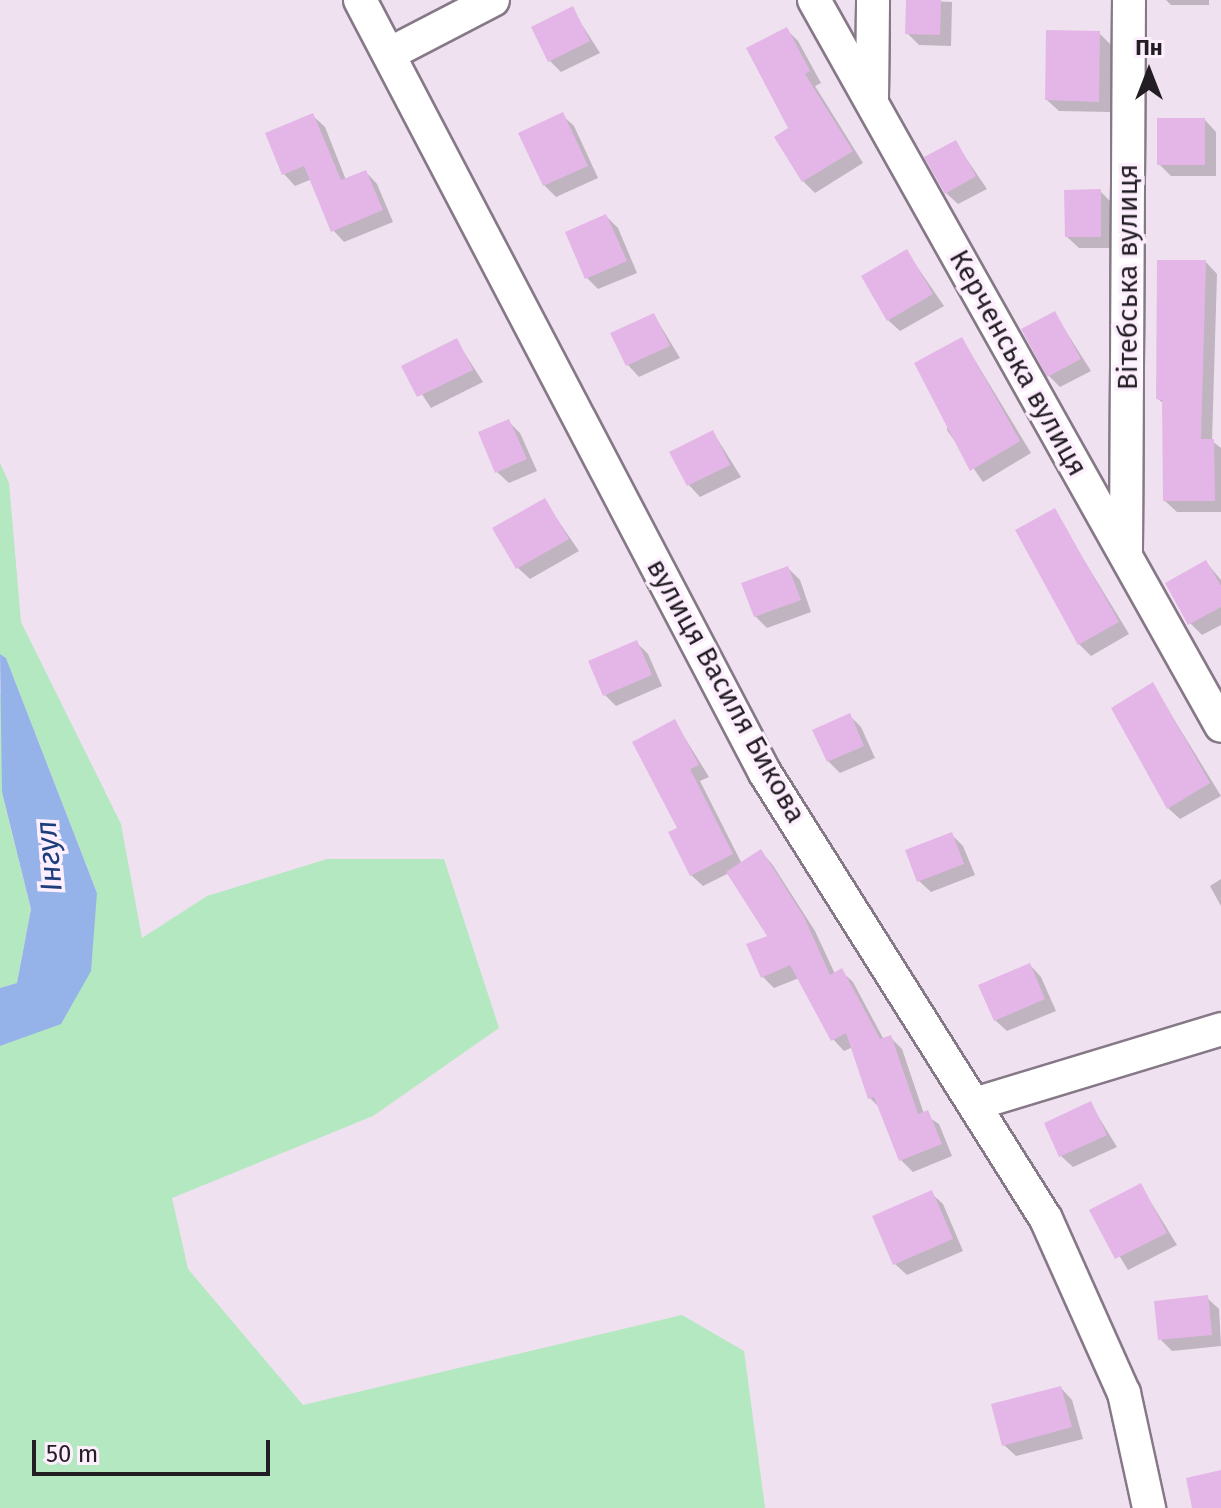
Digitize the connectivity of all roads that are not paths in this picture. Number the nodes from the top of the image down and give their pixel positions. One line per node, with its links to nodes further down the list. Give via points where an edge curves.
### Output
1 (360, 0): 6 (street, вулиця Василя Бикова)
2 (493, 0): 6 (street)
3 (814, 0): 7 (street, Керченська вулиця)
4 (873, 0): 7 (street)
5 (1129, 0): 8 (street, Вітебська вулиця)
6 (389, 54): 11 (street, вулиця Василя Бикова, via 765,773)
7 (872, 103): 8 (street, Керченська вулиця)
8 (1126, 554): 9 (street, Керченська вулиця)
9 (1221, 726)
10 (1221, 1029): 11 (street)
11 (978, 1103): 12 (street, вулиця Василя Бикова, via 1046,1219 1124,1393)
12 (1149, 1508)

